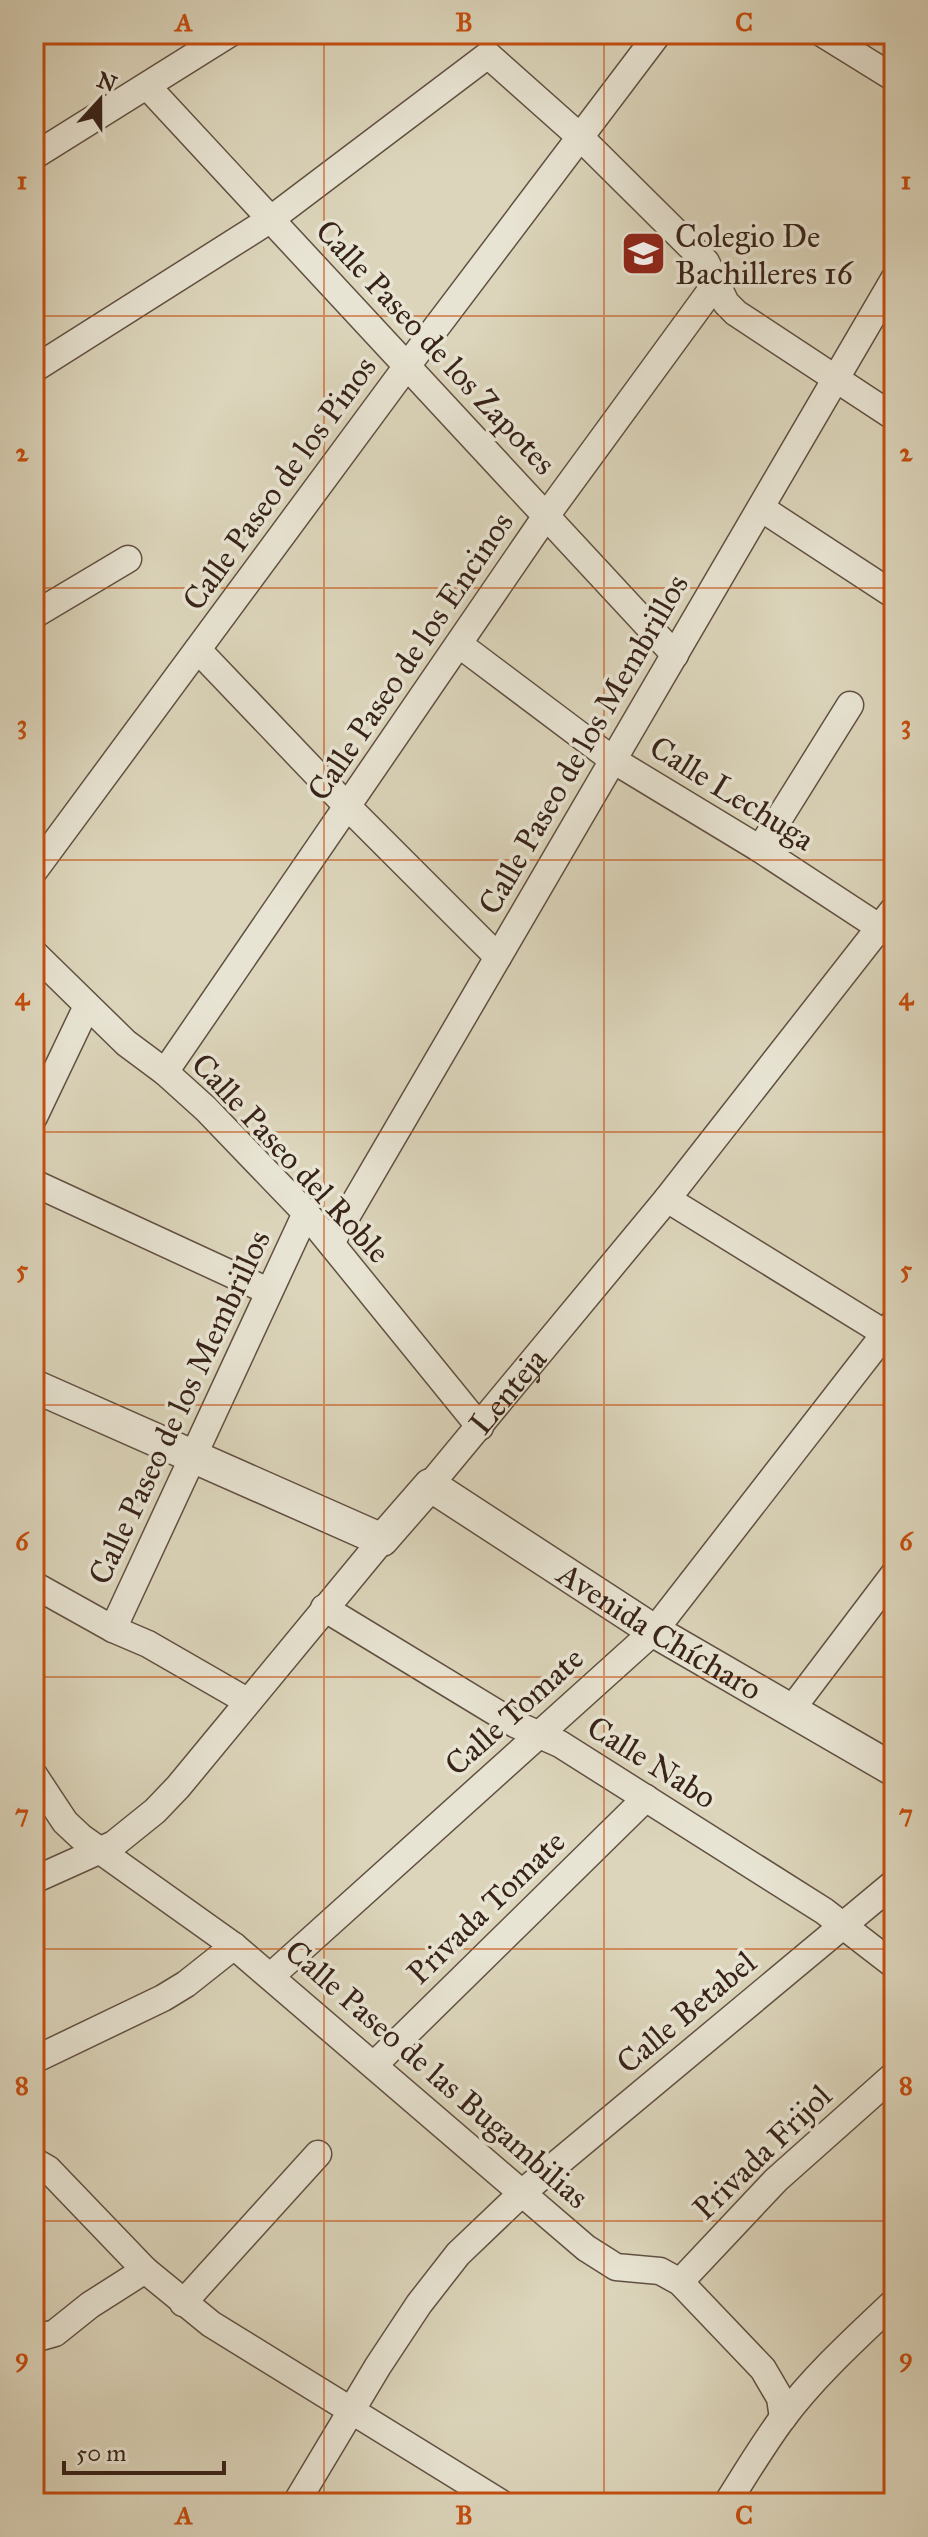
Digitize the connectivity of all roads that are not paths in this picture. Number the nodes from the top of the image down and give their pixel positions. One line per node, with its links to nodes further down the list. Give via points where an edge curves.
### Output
1 (229, 34): 6 (street)
2 (658, 34): 7 (street, Calle Paseo de los Pinos)
3 (823, 34): 4 (street)
4 (857, 43): 5 (street)
5 (894, 78)
6 (147, 86): 8 (street); 9 (street, Calle Paseo de los Zapotes)
7 (579, 136): 9 (street, via 488,55); 11 (street, via 706,262); 12 (street, Calle Paseo de los Pinos)
8 (34, 156)
9 (271, 219): 12 (street, Calle Paseo de los Zapotes); 13 (street)
10 (894, 279): 14 (street, Calle Paseo de los Membrillos)
11 (717, 282): 14 (street, via 736,313); 17 (street, Calle Paseo de los Encinos)
12 (407, 366): 17 (street, Calle Paseo de los Zapotes); 22 (street, Calle Paseo de los Pinos)
13 (34, 369)
14 (836, 379): 15 (street); 16 (street, Calle Paseo de los Membrillos)
15 (894, 417)
16 (761, 508): 19 (street); 23 (street, Calle Paseo de los Membrillos)
17 (546, 516): 21 (street, Calle Paseo de los Encinos); 23 (street, Calle Paseo de los Zapotes)
18 (128, 559): 20 (street)
19 (894, 595)
20 (34, 615)
21 (460, 645): 25 (street, Calle Lechuga); 26 (street, Calle Paseo de los Encinos)
22 (198, 650): 26 (street); 28 (street, Calle Paseo de los Pinos)
23 (675, 655): 25 (street, Calle Paseo de los Membrillos)
24 (850, 705): 27 (street)
25 (613, 760): 27 (street, Calle Lechuga); 31 (street, Calle Paseo de los Membrillos)
26 (348, 807): 31 (street); 34 (street, Calle Paseo de los Encinos)
27 (760, 849): 29 (street, Calle Lechuga)
28 (34, 871)
29 (889, 925): 37 (street, Lenteja)
30 (34, 953): 32 (street, Calle Paseo del Roble)
31 (498, 957): 39 (street, Calle Paseo de los Membrillos)
32 (44, 979): 33 (street, Calle Paseo del Roble)
33 (87, 1006): 34 (street, Calle Paseo del Roble); 35 (street)
34 (165, 1072): 38 (street, Calle Paseo del Roble)
35 (34, 1117)
36 (34, 1183): 40 (street)
37 (667, 1199): 41 (street); 43 (street, Lenteja)
38 (306, 1213): 39 (street, Calle Paseo del Roble); 40 (street, Calle Paseo de los Membrillos)
39 (331, 1243): 43 (street, Calle Paseo del Roble)
40 (268, 1291): 44 (street, Calle Paseo de los Membrillos)
41 (891, 1332): 51 (street, Calle Tomate)
42 (34, 1386): 44 (street)
43 (480, 1427): 45 (street, Lenteja)
44 (194, 1458): 46 (street); 50 (street, Calle Paseo de los Membrillos)
45 (430, 1485): 46 (street, Lenteja); 51 (street, Avenida Chícharo)
46 (382, 1540): 49 (street, Lenteja)
47 (894, 1574): 53 (street)
48 (36, 1586): 50 (street, Calle Paseo de los Membrillos)
49 (324, 1608): 52 (street, Lenteja); 54 (street, Calle Nabo)
50 (113, 1629): 52 (street, Calle Paseo de los Membrillos)
51 (654, 1631): 53 (street, Avenida Chícharo); 54 (street, Calle Tomate)
52 (247, 1701): 58 (street, Lenteja, via 155,1811)
53 (791, 1710): 55 (street, Avenida Chícharo)
54 (539, 1734): 57 (street, Calle Nabo); 64 (street, Calle Tomate)
55 (894, 1770)
56 (34, 1775): 58 (street, Calle Paseo de las Bugambilias, via 65,1822)
57 (646, 1798): 61 (street, Calle Nabo); 66 (street, Privada Tomate)
58 (100, 1851): 59 (street, Lenteja); 62 (street, Calle Paseo de las Bugambilias)
59 (34, 1880)
60 (894, 1883): 61 (street, Calle Betabel)
61 (843, 1924): 63 (street, Calle Nabo); 70 (street, Calle Betabel)
62 (234, 1946): 64 (street, Calle Paseo de las Bugambilias); 65 (street, via 163,1998)
63 (894, 1965)
64 (271, 1976): 66 (street, Calle Paseo de las Bugambilias)
65 (34, 2060)
66 (374, 2065): 70 (street, Calle Paseo de las Bugambilias)
67 (894, 2075): 72 (street, Privada Frijol, via 776,2180)
68 (318, 2154): 74 (street)
69 (34, 2161): 71 (street, via 48,2169)
70 (523, 2192): 72 (street, Calle Paseo de las Bugambilias, via 607,2263 660,2271); 76 (street, Calle Betabel, via 458,2254)
71 (145, 2270): 74 (street); 75 (street, via 55,2333)
72 (680, 2282): 77 (street, Calle Paseo de las Bugambilias, via 763,2369 780,2398)
73 (894, 2302): 77 (street, via 830,2363)
74 (183, 2303): 76 (street)
75 (34, 2339)
76 (350, 2412): 78 (street, Calle Betabel); 79 (street)
77 (783, 2418): 80 (street)
78 (296, 2503)
79 (501, 2503)
80 (727, 2503)

